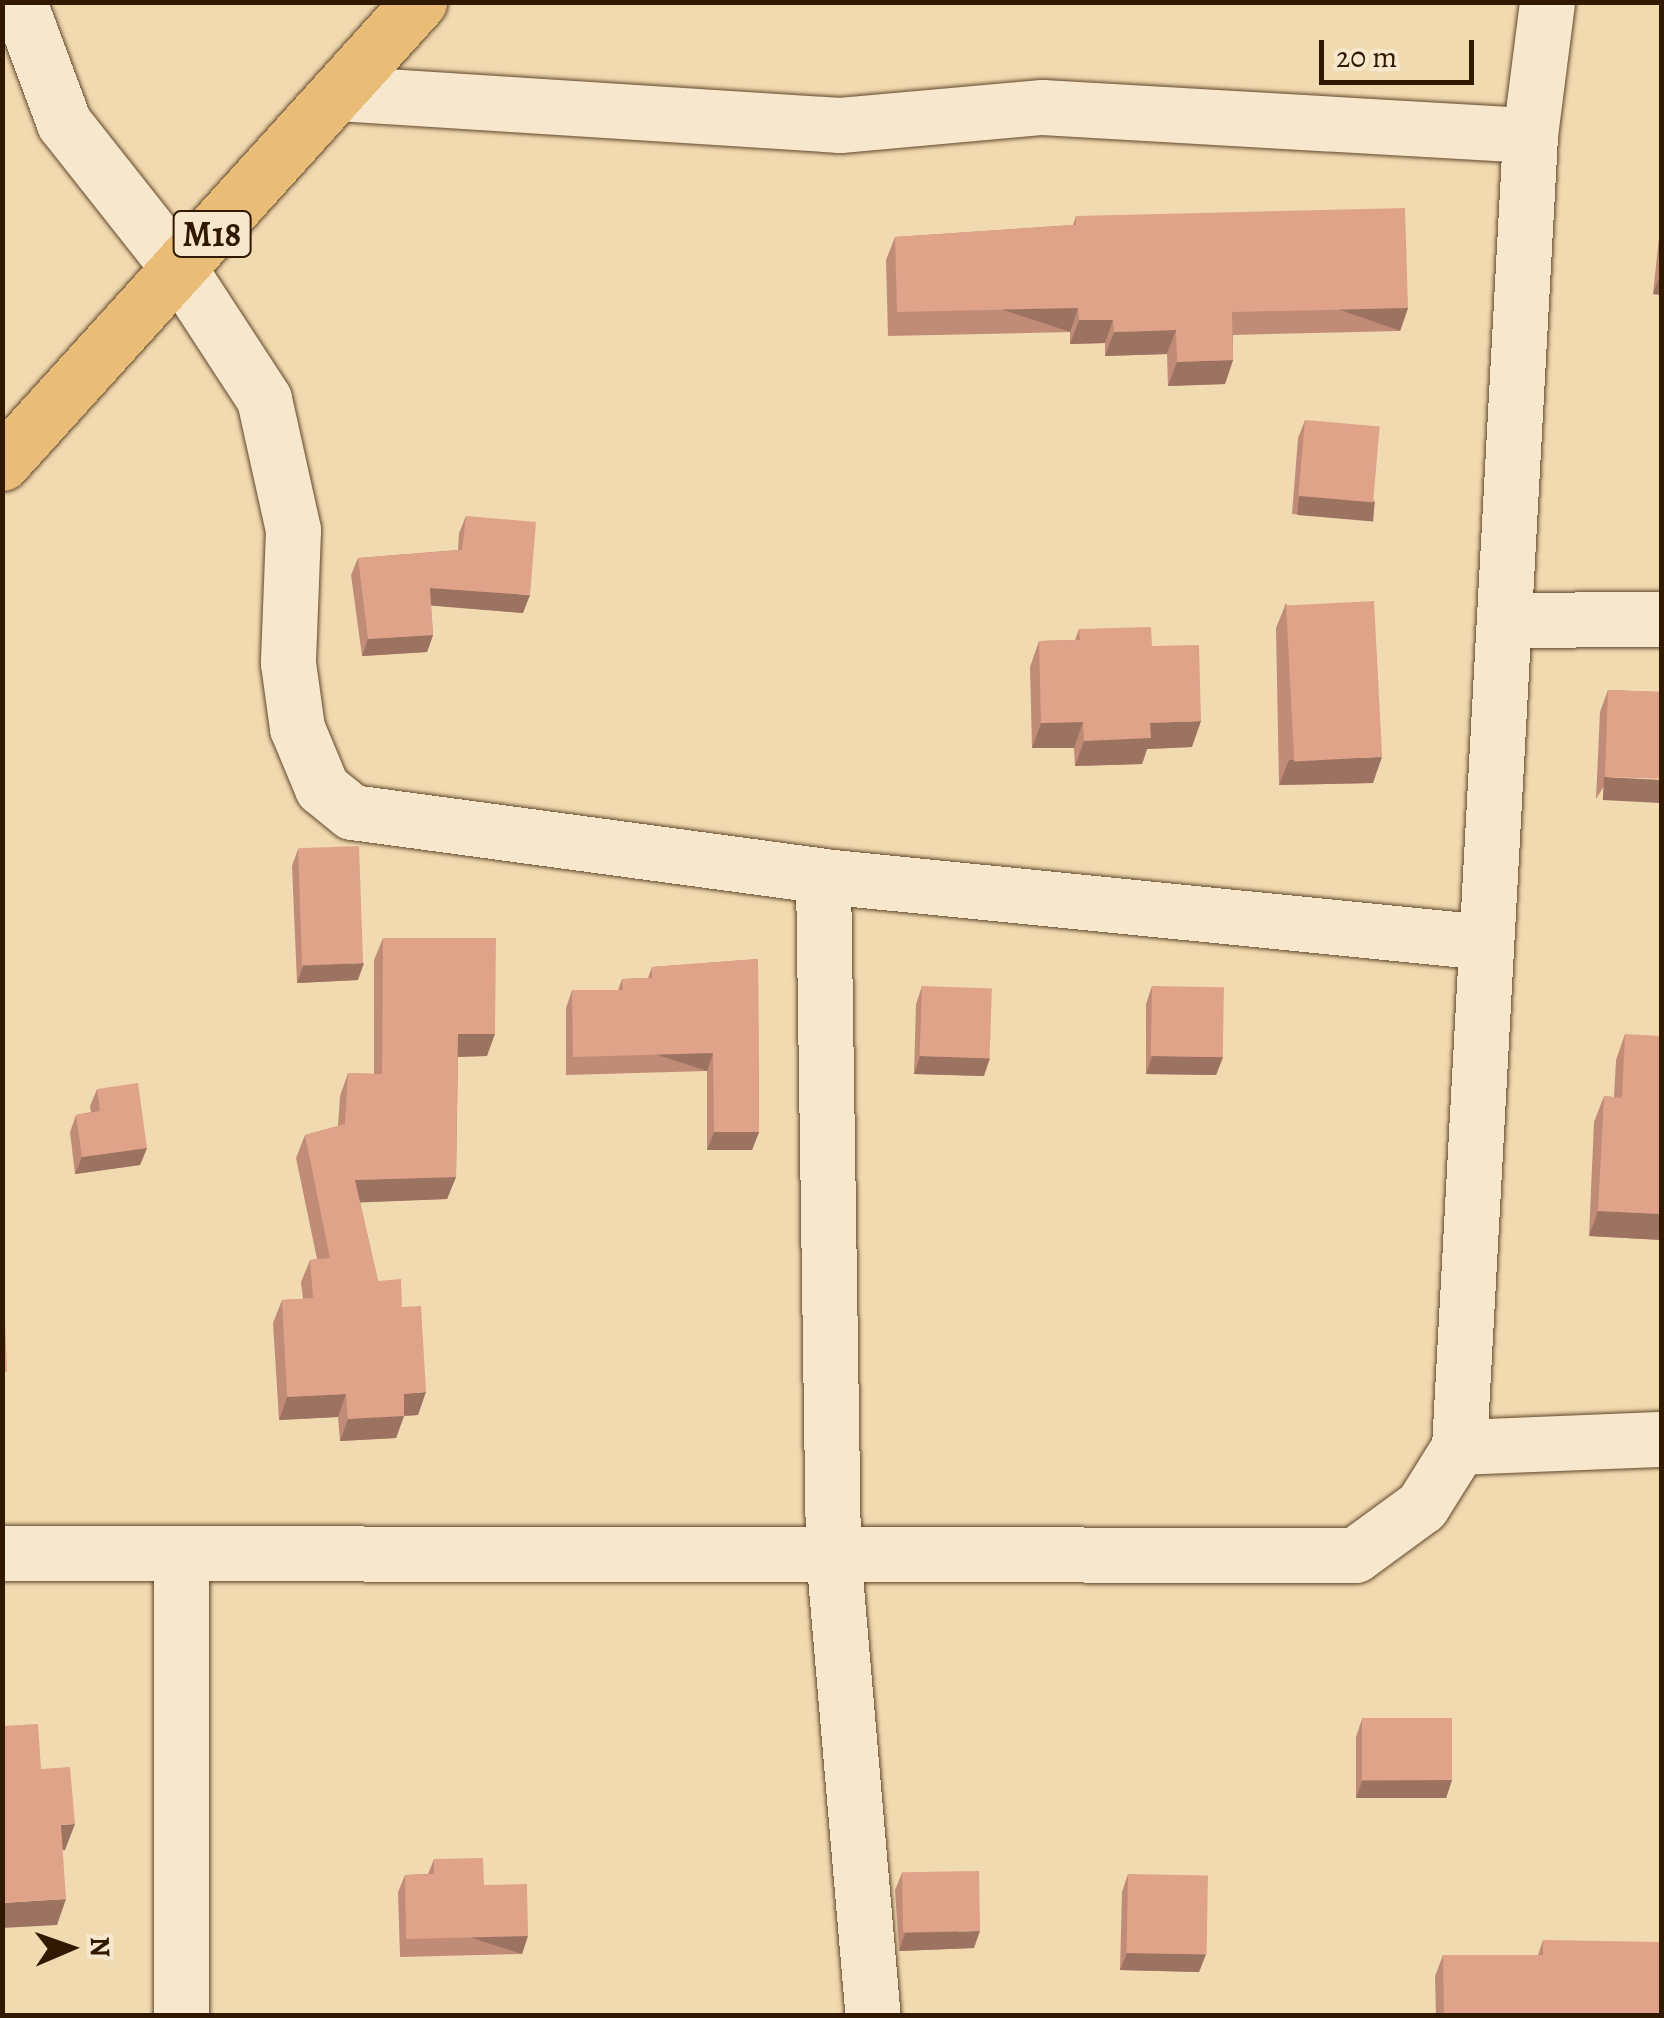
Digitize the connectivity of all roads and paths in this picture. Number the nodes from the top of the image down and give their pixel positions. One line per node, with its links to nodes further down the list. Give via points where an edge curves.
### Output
1 (19, 2): 6 (street, via 64,123)
2 (418, 2): 4 (main road, M18)
3 (1547, 2): 5 (street)
4 (338, 93): 5 (street, via 840,125 1042,107); 6 (main road, M18)
5 (1530, 135): 9 (street)
6 (180, 270): 7 (main road, M18); 10 (street, via 264,399 285,466 293,530 288,663 296,728 322,788 352,812)
7 (2, 463)
8 (1662, 619): 9 (street)
9 (1504, 620): 11 (street)
10 (823, 876): 11 (street); 15 (street)
11 (1484, 942): 13 (street)
12 (1662, 1439): 13 (street)
13 (1459, 1447): 15 (street, via 1422,1506 1355,1555)
14 (2, 1553): 16 (street)
15 (834, 1553): 16 (street); 18 (street)
16 (181, 1559): 17 (street)
17 (180, 2016)
18 (873, 2016)

